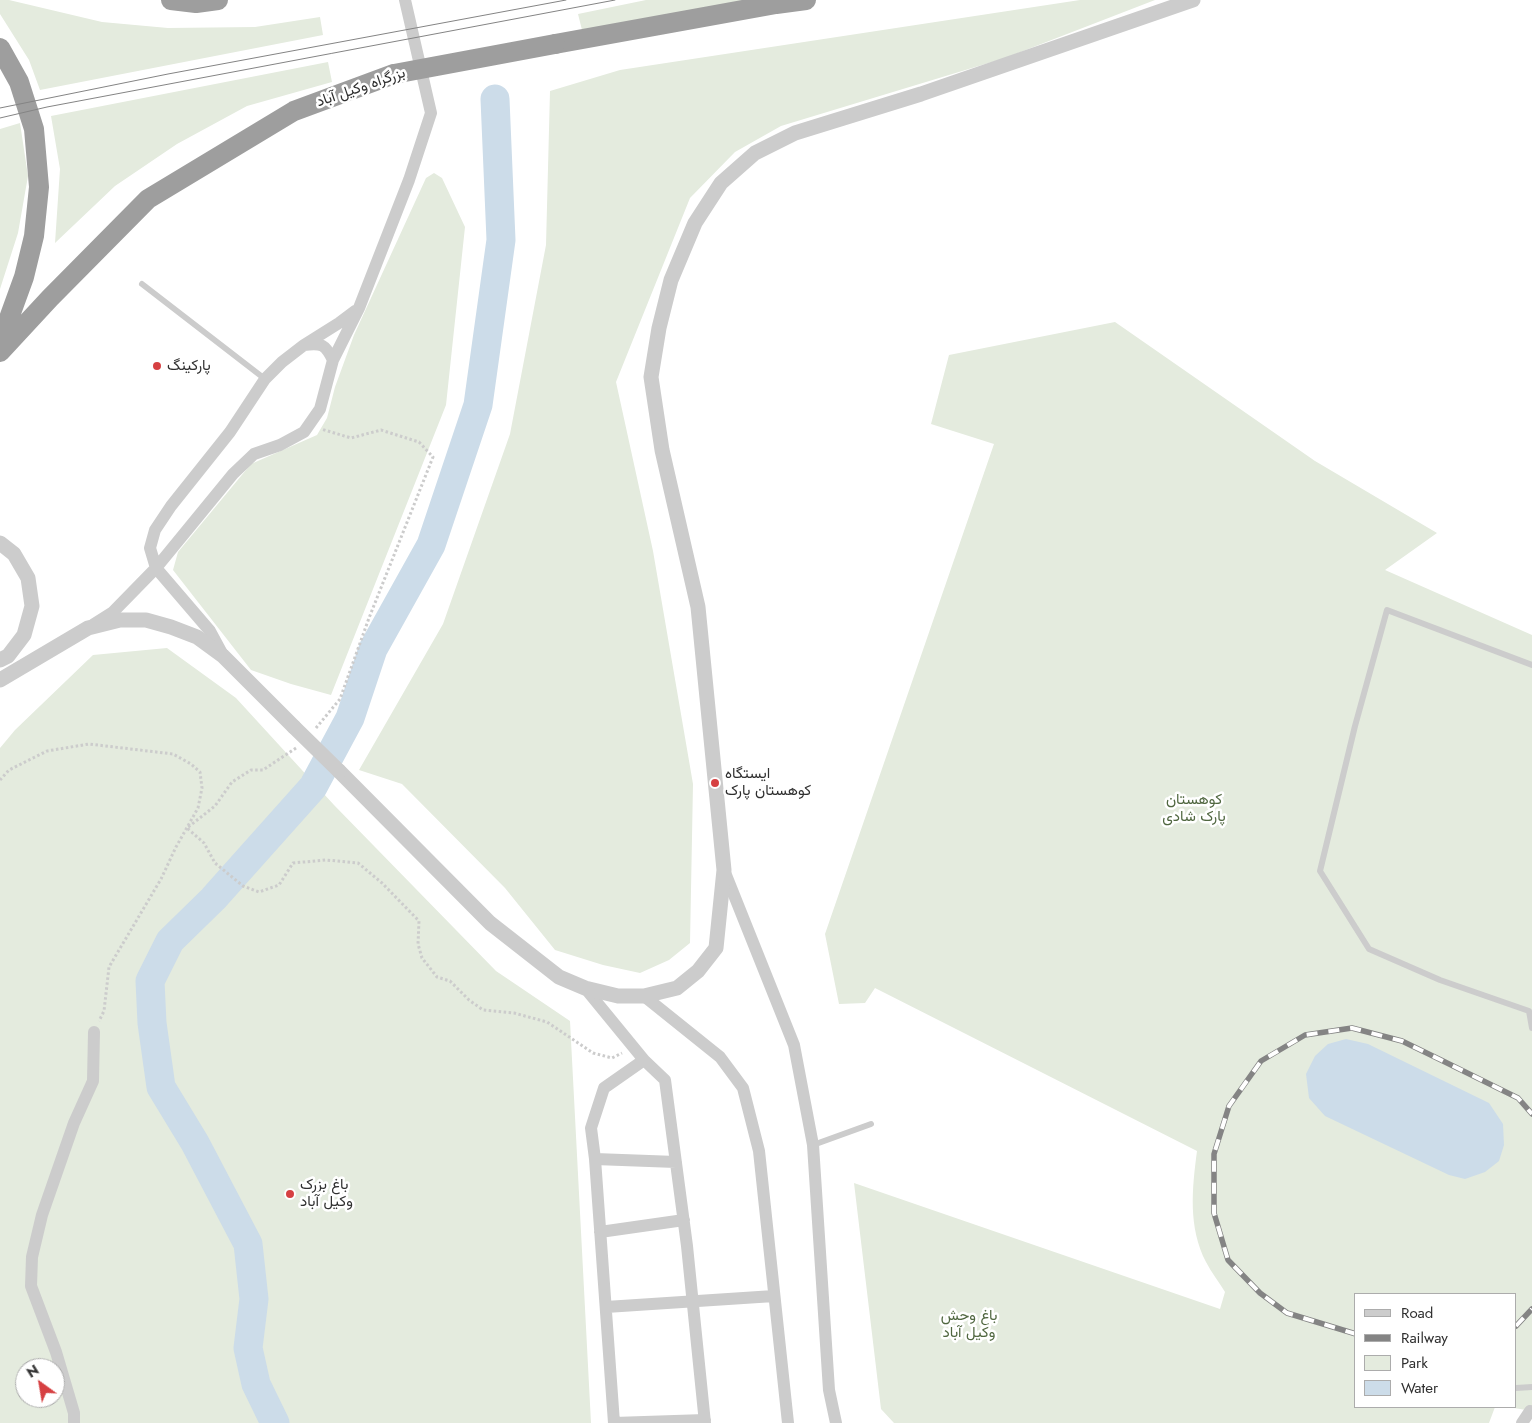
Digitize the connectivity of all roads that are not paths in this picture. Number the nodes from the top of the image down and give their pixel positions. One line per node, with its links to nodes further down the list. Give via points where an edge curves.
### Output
1 (172, 0): 2 (highway, via 196,3)
2 (218, 0)
3 (405, 0): 8 (street, via 431,113 409,180)
4 (806, 0): 11 (highway, بزرگراه وکیل آباد, bridge, via 394,74 294,111 148,199)
5 (1193, 0): 21 (street, via 921,94 795,133 755,153 721,184 695,223 671,280 658,328 651,377 662,450 698,607)
6 (0, 48): 9 (highway, via 20,82 34,128 39,187 34,236 24,277)
7 (142, 284): 13 (lane)
8 (359, 308): 10 (street); 12 (street)
9 (0, 343)
10 (304, 345): 12 (street, via 323,345); 13 (street)
11 (0, 352)
12 (333, 360): 15 (street, via 320,409 304,432 254,454 233,474)
13 (265, 379): 15 (street, via 230,432 155,530 150,548)
14 (0, 543): 18 (street, via 14,554 28,578 32,606 24,635 8,656)
15 (156, 568): 16 (street, via 113,612); 17 (street, via 210,631)
16 (88, 628): 17 (street, via 120,620 146,620 198,637); 20 (street)
17 (224, 656): 22 (street, bridge, via 490,923 559,977)
18 (0, 660)
19 (1532, 664): 24 (lane, via 1387,610 1320,871 1369,949 1440,980 1529,1011)
20 (0, 680)
21 (724, 870): 23 (street, via 716,948 698,971 677,988); 28 (street, via 794,1045)
22 (585, 988): 23 (street, via 618,996); 26 (street)
23 (644, 996): 33 (street, via 720,1057 743,1088 759,1151)
24 (1532, 1028)
25 (94, 1032): 40 (street, via 93,1081 42,1215 32,1257 31,1286 56,1352)
26 (644, 1060): 29 (street, via 604,1088 591,1128); 30 (street, via 665,1080)
27 (871, 1124): 28 (lane)
28 (813, 1145): 43 (street, via 829,1390)
29 (596, 1160): 30 (street); 32 (street)
30 (676, 1162): 31 (street)
31 (684, 1220): 32 (street); 34 (street)
32 (600, 1232): 35 (street)
33 (774, 1296): 34 (street); 42 (street)
34 (693, 1302): 35 (street); 39 (street)
35 (606, 1307): 41 (street)
36 (1532, 1387): 37 (lane)
37 (1517, 1388)
38 (1532, 1416): 44 (street, via 1530,1411)
39 (705, 1421): 41 (street)
40 (74, 1423)
41 (614, 1423)
42 (788, 1423)
43 (836, 1423)
44 (1522, 1423)

